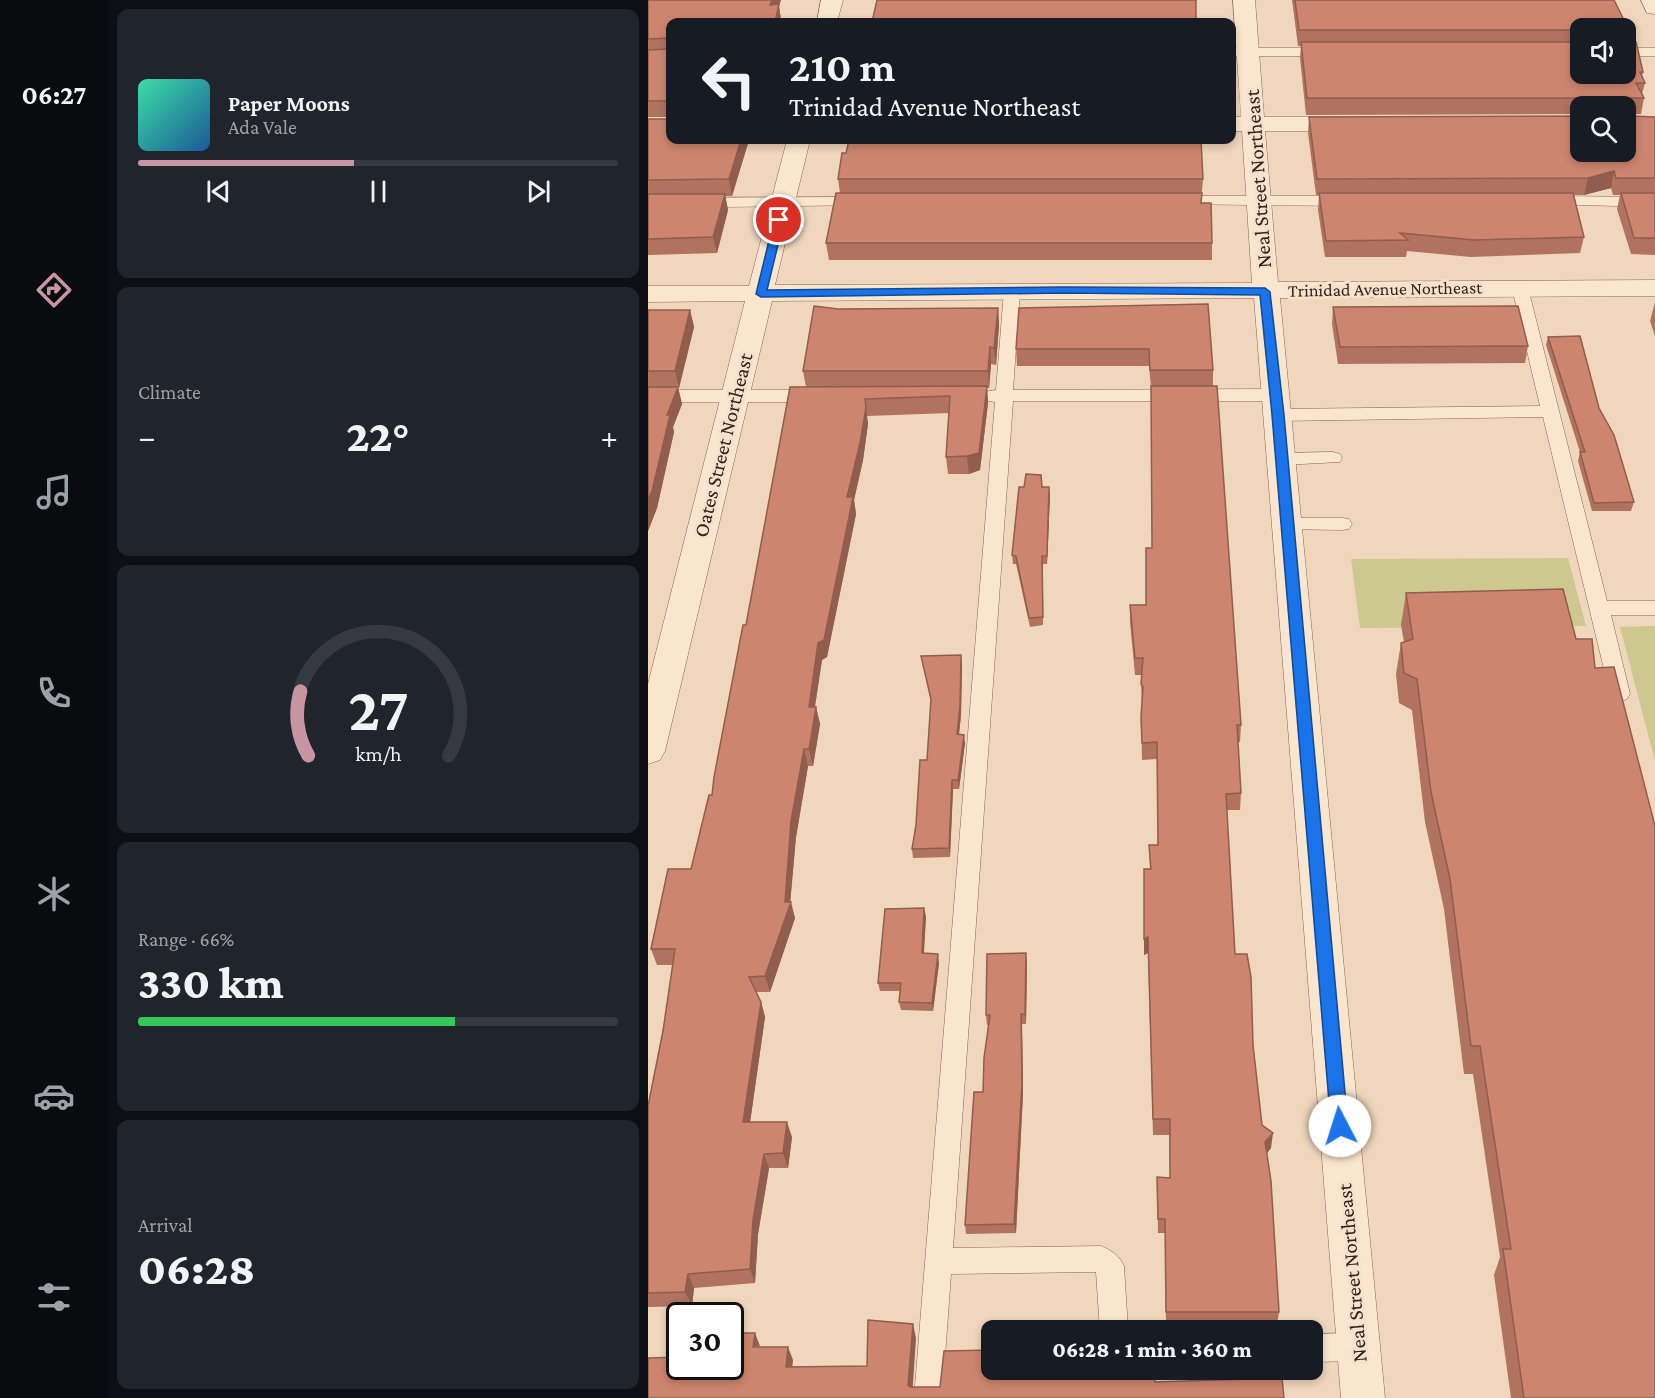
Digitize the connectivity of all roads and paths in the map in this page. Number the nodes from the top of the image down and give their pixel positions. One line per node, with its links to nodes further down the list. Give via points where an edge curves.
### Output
1 (832, 0): 5 (street)
2 (1244, 0): 6 (street, Neal Street Northeast)
3 (1652, 0): 4 (street)
4 (1655, 8)
5 (828, 18)
6 (1240, 52): 7 (lane); 11 (street, Neal Street Northeast)
7 (1342, 52)
8 (1636, 52): 9 (lane)
9 (1655, 52)
10 (1377, 123): 11 (street)
11 (1243, 124): 13 (street, Neal Street Northeast)
12 (797, 144): 18 (street, Oates Street Northeast)
13 (1260, 200): 15 (lane); 16 (lane); 24 (street, Neal Street Northeast)
14 (881, 201): 18 (lane)
15 (1161, 201)
16 (1357, 201)
17 (1536, 201): 19 (lane)
18 (783, 202): 20 (lane); 26 (street, Oates Street Northeast)
19 (1655, 202)
20 (648, 203)
21 (1520, 288): 22 (street, Trinidad Avenue Northeast); 24 (street, Trinidad Avenue Northeast); 33 (lane)
22 (1655, 288)
23 (1012, 291): 24 (street, Trinidad Avenue Northeast); 26 (street, Trinidad Avenue Northeast); 31 (lane)
24 (1265, 292): 32 (street, Neal Street Northeast)
25 (648, 294): 26 (street, Trinidad Avenue Northeast)
26 (761, 294): 27 (street, Oates Street Northeast)
27 (736, 395): 28 (lane); 29 (lane); 41 (street, Oates Street Northeast)
28 (648, 396)
29 (837, 396)
30 (967, 396): 31 (lane)
31 (1003, 396): 32 (lane); 42 (lane)
32 (1277, 405): 33 (lane); 35 (street, Neal Street Northeast)
33 (1551, 411): 38 (lane)
34 (1333, 458): 35 (lane)
35 (1282, 459): 36 (street, Neal Street Northeast)
36 (1287, 524): 37 (lane); 44 (street, Neal Street Northeast)
37 (1342, 524)
38 (1599, 608): 39 (lane); 40 (lane)
39 (1655, 608)
40 (1624, 711)
41 (648, 751)
42 (938, 1261): 43 (lane, via 1101,1259 1110,1266); 46 (lane)
43 (1113, 1320)
44 (1358, 1347): 45 (lane); 47 (street, Neal Street Northeast)
45 (1323, 1348)
46 (928, 1398)
47 (1363, 1398)

